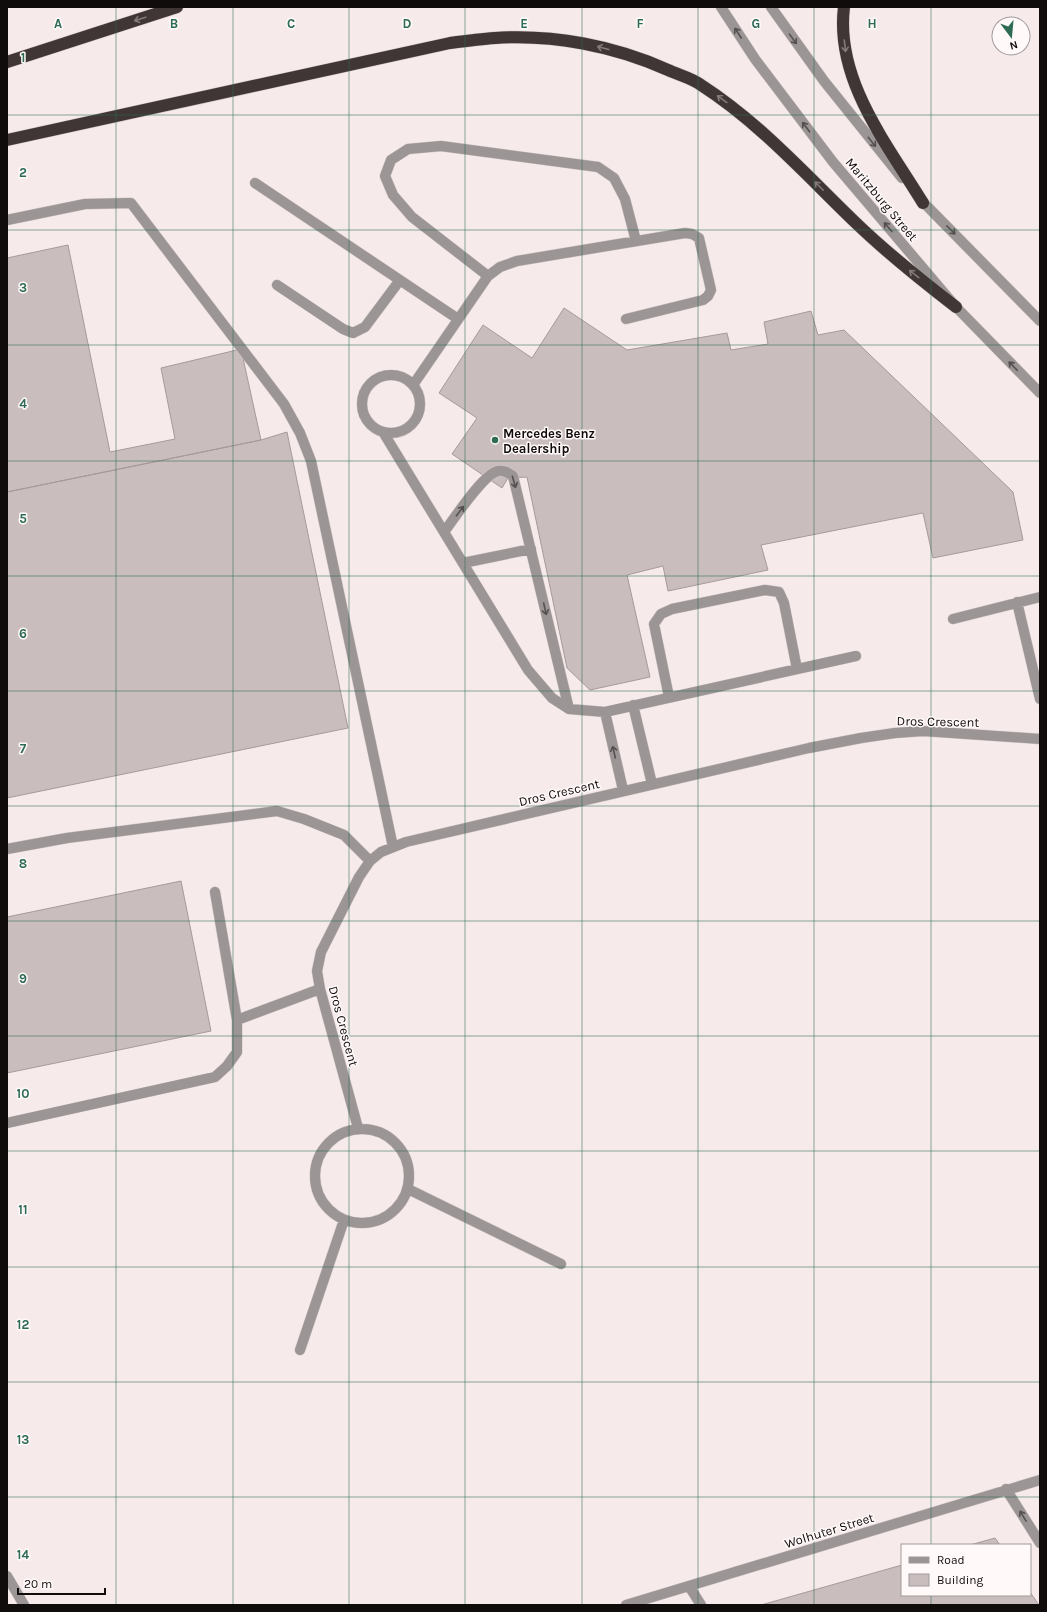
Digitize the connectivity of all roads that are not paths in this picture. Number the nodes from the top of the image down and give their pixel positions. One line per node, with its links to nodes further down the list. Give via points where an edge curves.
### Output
1 (177, 7): 5 (highway, one-way to 5)
2 (721, 7): 14 (street, Maritzburg Street, one-way to 2, via 833,162 755,59)
3 (771, 7): 8 (street, one-way to 8, via 850,114)
4 (844, 7): 8 (highway, one-way to 8, via 844,47 855,86 866,109)
5 (7, 62)
6 (7, 140): 14 (highway, one-way to 6, via 908,270 862,229 792,158 745,116 706,88 652,63 581,43 548,39 496,38 450,43)
7 (255, 182): 12 (street)
8 (923, 203): 17 (street, one-way to 17)
9 (7, 220): 37 (street, via 85,204 131,203 284,404 300,433 311,461)
10 (636, 241): 11 (street, via 517,261 500,267); 11 (street, via 625,199 614,178 598,167 441,146 408,149 391,160 385,176 393,195 412,217); 16 (street, via 685,233 699,238 711,290 704,300)
11 (488, 276): 15 (street)
12 (400, 280): 13 (street, via 365,327 353,333); 15 (street)
13 (277, 285)
14 (956, 307): 19 (street, Maritzburg Street, one-way to 14)
15 (458, 319): 18 (street)
16 (626, 319)
17 (1040, 321)
18 (413, 385): 20 (street, via 419,396 420,408 415,420 401,431); 20 (street, via 404,378 392,375 379,377 369,384 363,395 362,408 366,419 373,427)
19 (1040, 394)
20 (384, 432): 21 (street)
21 (444, 532): 22 (street, one-way to 22, via 475,490 489,476 497,471 505,471 512,476); 23 (street)
22 (531, 549): 23 (street); 32 (street, one-way to 32)
23 (463, 563): 32 (street, via 528,670 552,698)
24 (1040, 597): 25 (street)
25 (1017, 602): 26 (street); 30 (street)
26 (952, 619)
27 (856, 656): 28 (street)
28 (797, 669): 29 (street); 29 (street, via 784,603 779,592 766,590 672,609 661,614 654,624)
29 (669, 698): 31 (street)
30 (1040, 699)
31 (633, 705): 33 (street); 35 (street)
32 (569, 709): 33 (street)
33 (605, 712): 36 (street, one-way to 33)
34 (1040, 739): 35 (street, Dros Crescent, via 895,732 809,748)
35 (652, 784): 36 (street, Dros Crescent)
36 (623, 790): 37 (street, Dros Crescent)
37 (392, 847): 39 (street, Dros Crescent)
38 (7, 849): 39 (street, via 67,838 277,812 304,819 344,835)
39 (370, 861): 41 (street, Dros Crescent, via 359,877 321,952 317,971)
40 (215, 892): 42 (street)
41 (320, 989): 42 (street); 44 (street, Dros Crescent)
42 (237, 1020): 43 (street, via 237,1052 215,1077)
43 (7, 1123)
44 (358, 1128): 45 (street, via 381,1132 399,1145 409,1166); 46 (street, via 337,1134 322,1149 314,1169 316,1190 326,1208)
45 (408, 1189): 46 (street, via 398,1206 383,1219 363,1223); 47 (street)
46 (344, 1220): 48 (street)
47 (561, 1264)
48 (300, 1350)
49 (1040, 1480): 50 (street, Wolhuter Street)
50 (1006, 1489): 51 (street, one-way to 50); 53 (street, Wolhuter Street)
51 (1040, 1543)
52 (7, 1576): 54 (street)
53 (689, 1586): 55 (street, Wolhuter Street); 56 (street)
54 (24, 1605)
55 (626, 1605)
56 (701, 1605)

